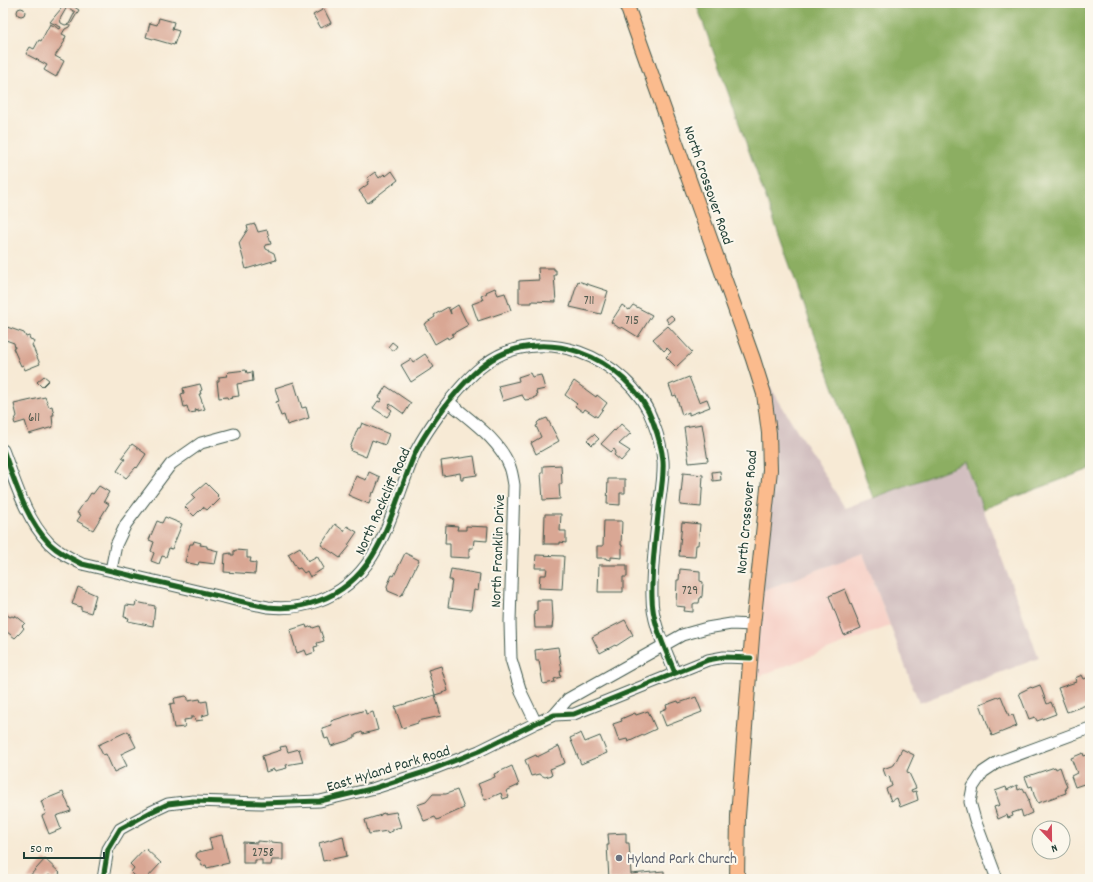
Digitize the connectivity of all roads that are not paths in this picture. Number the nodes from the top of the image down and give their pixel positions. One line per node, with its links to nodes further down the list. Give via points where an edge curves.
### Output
1 (626, 3): 6 (main road, North Crossover Road, via 764,394 770,470)
2 (449, 402): 5 (street, North Rockcliff Road, via 430,426 416,452 371,560 356,578 319,601 292,608 269,607); 7 (street, North Rockcliff Road, via 484,364 512,350 532,346 550,345 579,352 596,359 627,383 653,420 663,461 652,597 655,621); 11 (street, North Franklin Drive, via 492,439 511,468 514,485 511,659 521,692)
3 (234, 434): 5 (street, via 201,443 171,464 126,524 116,545)
4 (3, 450): 5 (street, North Rockcliff Road, via 27,511 36,528 49,543 65,556 82,564)
5 (111, 570)
6 (753, 625): 7 (street, East Hyland Park Road, via 731,624 707,628 682,635); 8 (main road, North Crossover Road)
7 (664, 644): 9 (street, North Rockcliff Road); 10 (street, East Hyland Park Road, via 568,699)
8 (751, 658): 9 (street, East Hyland Park Road, via 724,656); 14 (main road, North Crossover Road, via 738,816)
9 (675, 673): 10 (street, East Hyland Park Road, via 574,714)
10 (554, 715): 11 (street, East Hyland Park Road)
11 (536, 723): 13 (street, East Hyland Park Road, via 479,751 375,788 320,800 262,803 193,801 168,804 120,829 108,849)
12 (1090, 728): 15 (street, via 998,762 983,772 973,787 970,802 973,814)
13 (103, 879)
14 (737, 879)
15 (997, 879)

